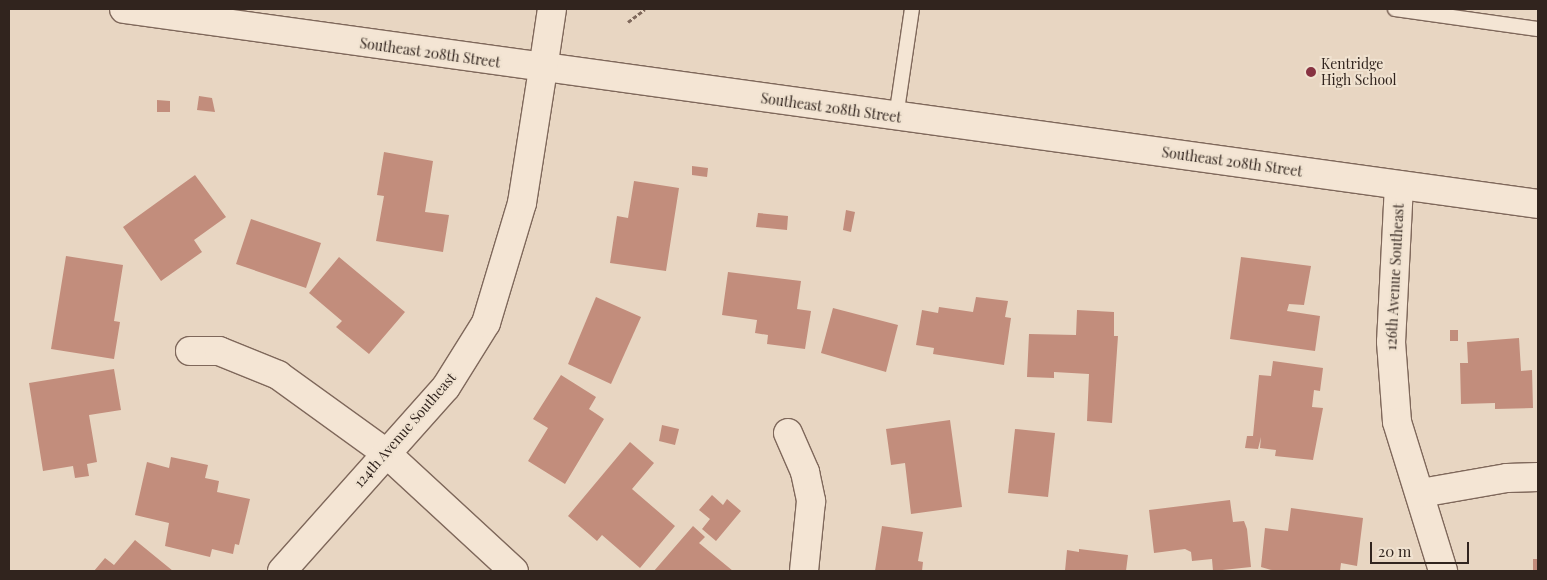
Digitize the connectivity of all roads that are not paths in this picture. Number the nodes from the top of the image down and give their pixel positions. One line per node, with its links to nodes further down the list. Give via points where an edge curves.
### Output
1 (124, 9): 6 (street, Southeast 208th Street)
2 (552, 9): 6 (street, 124th Avenue Southeast)
3 (912, 9): 7 (lane)
4 (1395, 9): 5 (lane)
5 (1538, 29)
6 (543, 69): 7 (street, Southeast 208th Street); 12 (street, 124th Avenue Southeast, via 522,203 486,323 446,387)
7 (896, 117): 8 (street, Southeast 208th Street)
8 (1400, 185): 9 (street, Southeast 208th Street); 14 (street, 126th Avenue Southeast, via 1390,342 1396,422)
9 (1538, 204)
10 (190, 351): 12 (street, via 219,351 278,375)
11 (788, 432): 17 (street, via 804,472 811,501)
12 (386, 453): 15 (street, 124th Avenue Southeast); 16 (street)
13 (1538, 477): 14 (street, via 1507,478)
14 (1421, 493): 18 (street, 126th Avenue Southeast)
15 (282, 571)
16 (514, 571)
17 (804, 571)
18 (1443, 571)

